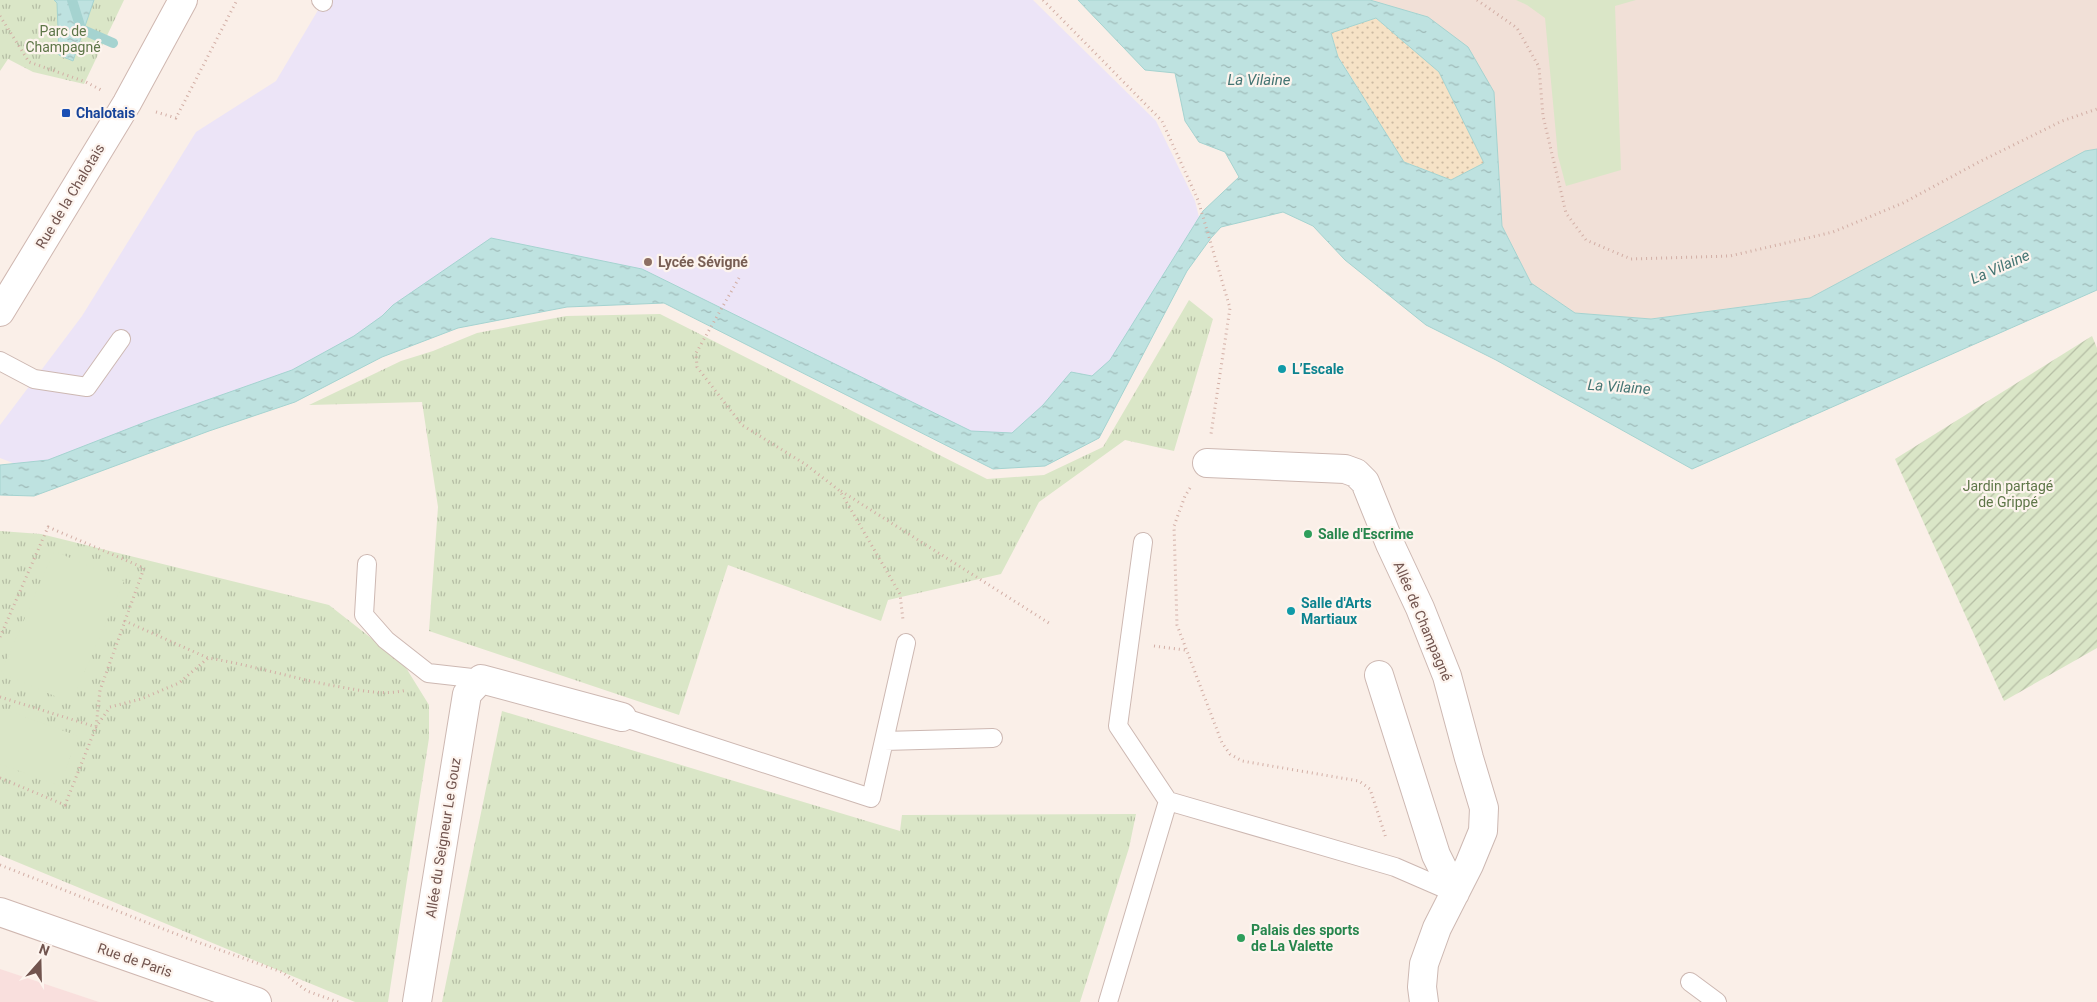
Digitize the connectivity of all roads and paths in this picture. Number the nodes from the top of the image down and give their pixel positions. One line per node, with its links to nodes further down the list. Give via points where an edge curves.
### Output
1 (183, 0): 7 (street, Rue de la Chalotais)
2 (237, 0): 7 (path, via 176,118)
3 (1043, 0): 13 (path, via 1162,121 1198,200 1230,308)
4 (1477, 0): 8 (path, via 1517,28 1539,67 1543,116 1566,213 1586,240 1631,259 1730,256 1833,232 1903,203 2062,121)
5 (0, 16): 6 (path, via 29,62)
6 (86, 82)
7 (127, 103): 10 (street, Rue de la Chalotais)
8 (2097, 109)
9 (739, 278): 14 (path, via 696,353 697,367 742,425 805,464)
10 (0, 312)
11 (121, 339): 12 (lane, via 87,388 34,379)
12 (0, 361)
13 (1207, 463): 33 (path, via 1185,496 1174,526 1177,625 1222,743 1230,754 1242,761 1365,784 1370,789); 34 (street, Allée de Champagné, via 1345,469 1356,473 1365,482 1447,676 1484,808 1483,830)
14 (840, 491): 18 (path); 20 (path, via 900,594)
15 (1143, 542): 31 (lane, via 1118,726)
16 (367, 564): 23 (lane, via 364,615 386,640 428,673)
17 (125, 621): 19 (path, via 144,568 48,527); 21 (path); 27 (path, via 100,690)
18 (1052, 625)
19 (0, 637)
20 (906, 643): 29 (lane)
21 (208, 658): 24 (path, via 366,692 397,692); 27 (path, via 178,683 141,699 110,707)
22 (1379, 675): 34 (street, via 1436,855)
23 (481, 679): 26 (street); 39 (street, Allée du Seigneur Le Gouz, via 466,694)
24 (413, 688)
25 (0, 697): 27 (path)
26 (622, 717): 29 (lane, via 871,798)
27 (96, 727): 30 (path, via 65,805)
28 (993, 738): 29 (lane)
29 (884, 741)
30 (0, 778)
31 (1168, 801): 33 (lane); 40 (lane)
32 (0, 865): 38 (path, via 282,972 307,991)
33 (1395, 867): 34 (lane)
34 (1455, 893): 41 (street, Allée de Champagné, via 1424,964)
35 (4, 915): 37 (street, Rue de Paris)
36 (1690, 982): 42 (lane)
37 (257, 1002)
38 (338, 1002)
39 (417, 1002)
40 (1108, 1002)
41 (1424, 1002)
42 (1718, 1002)

